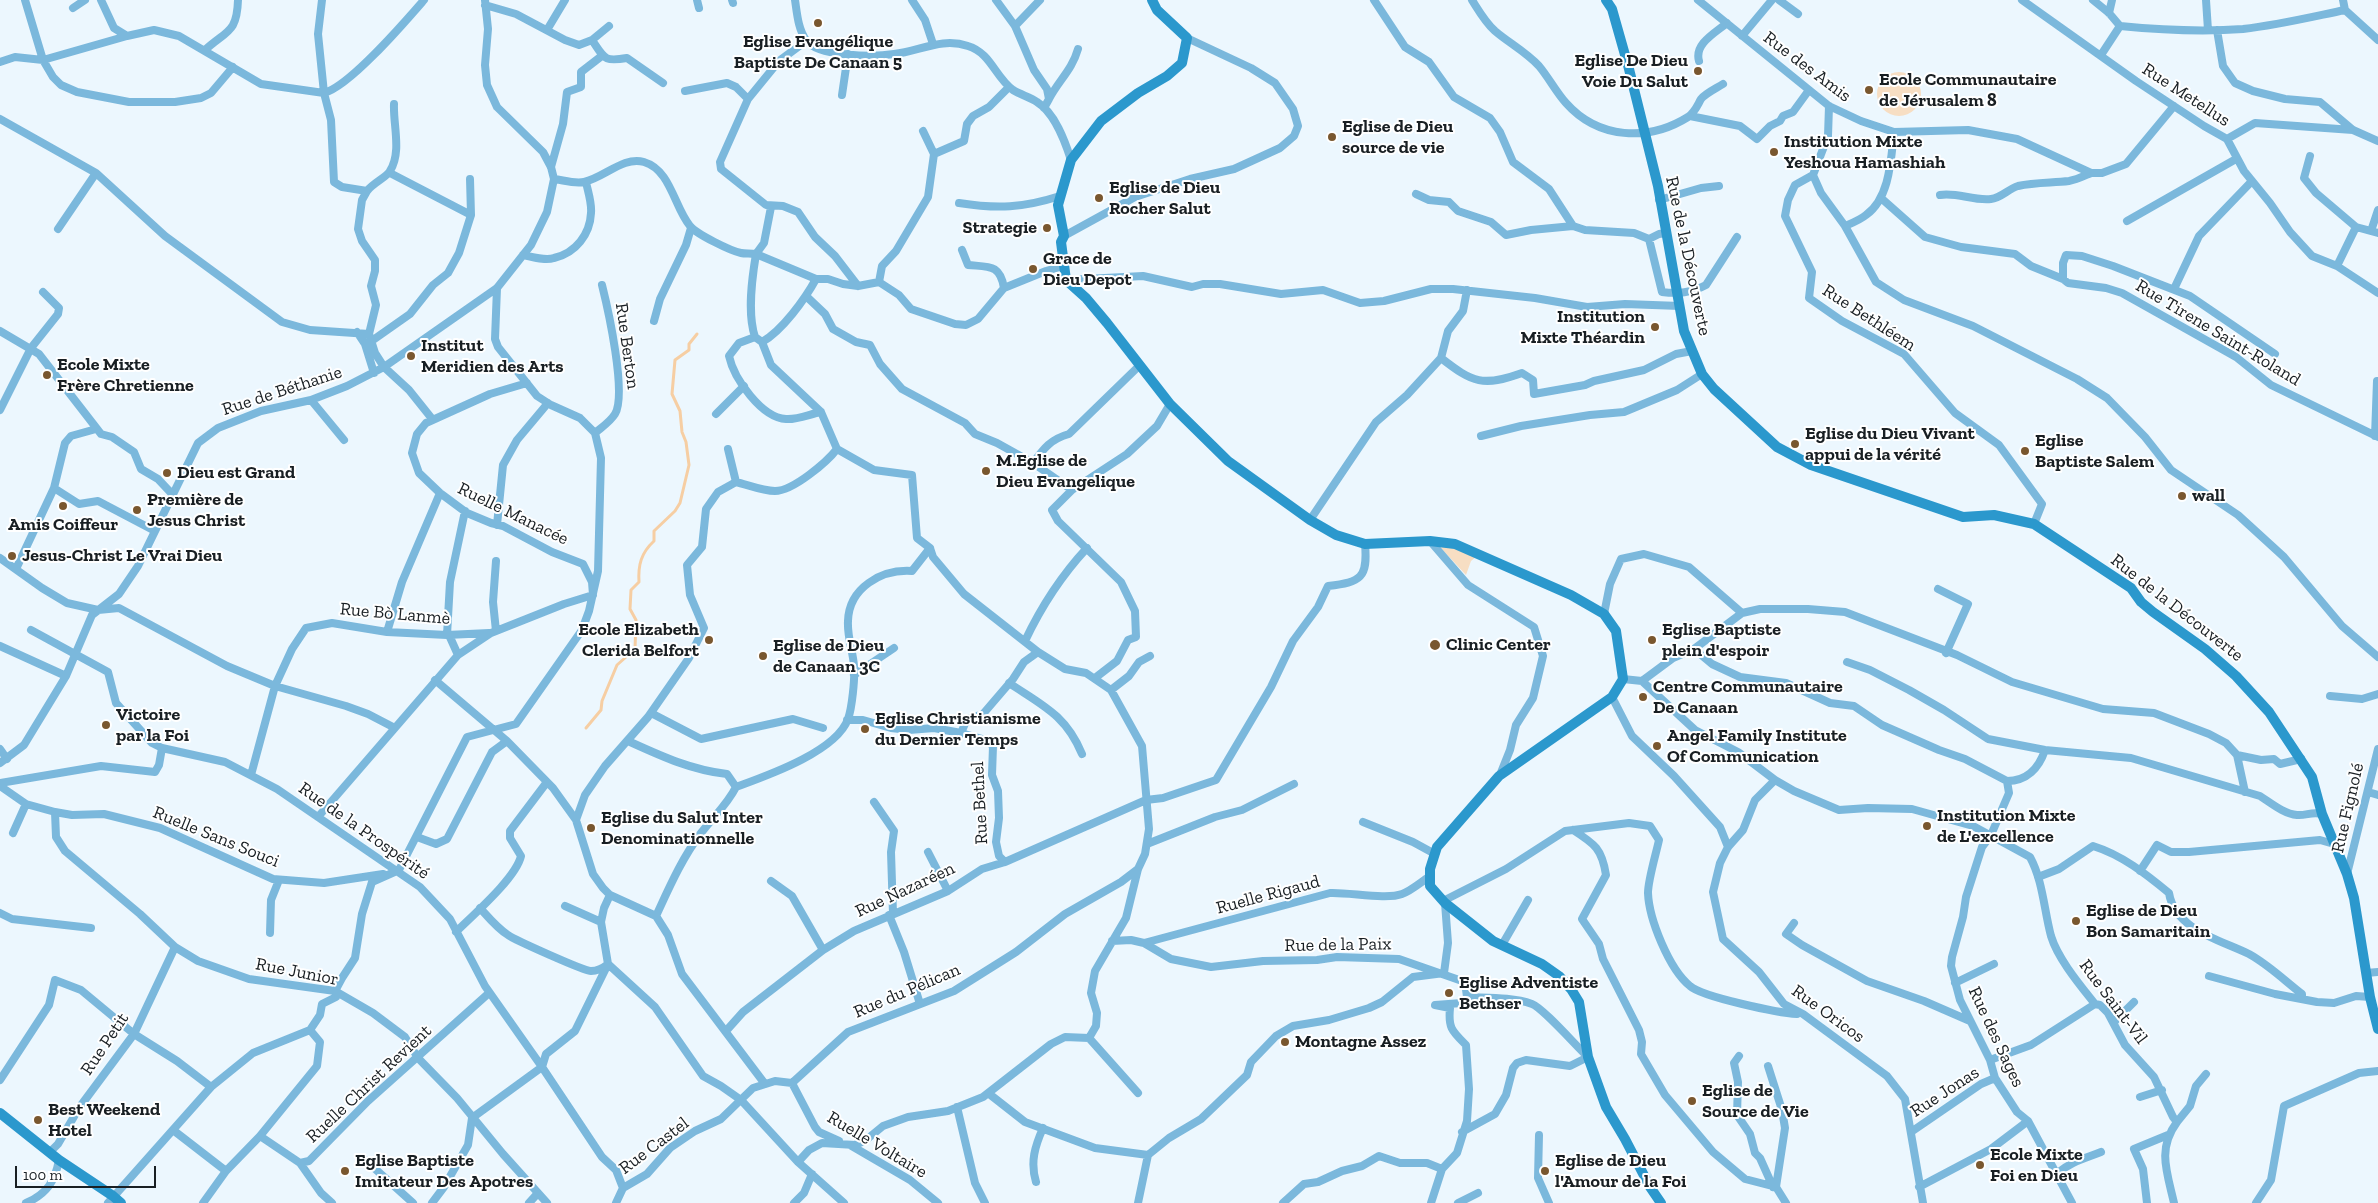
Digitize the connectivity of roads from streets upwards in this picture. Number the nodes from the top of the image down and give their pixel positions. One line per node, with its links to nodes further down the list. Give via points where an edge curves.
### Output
1 (25, 0): 48 (street)
2 (85, 0): 25 (street)
3 (101, 0): 36 (street, via 114,28)
4 (238, 0): 44 (street, via 234,27)
5 (322, 0): 57 (street, via 318,34)
6 (424, 0): 57 (street, via 380,49 334,90)
7 (565, 0): 33 (street)
8 (795, 0): 41 (street)
9 (912, 0): 42 (street)
10 (996, 0): 31 (street)
11 (1040, 0): 31 (street)
12 (1152, 0): 38 (street, via 1157,10)
13 (1374, 0): 98 (street, via 1405,47 1429,62 1454,97 1490,118 1513,162 1549,189)
14 (1472, 0): 69 (street, via 1496,32 1539,66 1577,114 1607,131)
15 (1606, 0): 69 (street, Rue de la Découverte, via 1612,9)
16 (1698, 0): 29 (street, Rue des Amis)
17 (1772, 0): 37 (street)
18 (1779, 0): 28 (street)
19 (2022, 0): 47 (street, Rue Metellus)
20 (2093, 0): 27 (street)
21 (2112, 0): 27 (street)
22 (2206, 0): 34 (street)
23 (2343, 0): 26 (street)
24 (485, 2): 33 (street); 77 (street, Rue de Béthanie, via 487,85 497,107 543,152)
25 (73, 8)
26 (2345, 10): 35 (street, via 2293,22); 40 (street)
27 (2109, 13): 32 (street)
28 (1798, 14)
29 (1726, 23): 37 (street, Rue des Amis); 49 (street, via 1702,44 1697,55)
30 (609, 26): 39 (street)
31 (1015, 26): 60 (street)
32 (2120, 26): 34 (street, via 2173,31); 47 (street)
33 (547, 30): 39 (street, via 579,45)
34 (2208, 30): 35 (street)
35 (2217, 30): 67 (street, via 2223,66 2235,83 2285,99 2320,102)
36 (127, 36): 44 (street, via 154,30 179,36); 48 (street)
37 (1742, 36): 55 (street, Rue des Amis)
38 (1187, 38): 76 (street, via 1182,63 1101,121); 105 (street, via 1276,83 1293,109 1298,126 1294,136 1280,148 1234,169 1190,179 1135,198)
39 (592, 40): 46 (street)
40 (2378, 40)
41 (806, 41): 45 (street, via 821,49); 59 (street, via 779,61)
42 (933, 44): 45 (street, via 893,54); 54 (street, via 953,42 979,51)
43 (1078, 49): 60 (street, via 1069,72 1057,83)
44 (205, 50): 51 (street)
45 (848, 54): 58 (street)
46 (603, 55): 52 (street, via 613,61 626,58); 77 (street, via 581,72 580,88 567,92 563,124)
47 (2101, 55): 63 (street, Rue Metellus)
48 (43, 60): 50 (street, via 15,57); 51 (street, via 61,85 77,92 129,102 176,102 205,97)
49 (1699, 61)
50 (0, 62)
51 (233, 67): 57 (street, via 261,84)
52 (663, 83)
53 (1723, 84): 65 (street, via 1702,98)
54 (1009, 87): 64 (street); 73 (street, via 989,108 973,116 967,124 964,140)
55 (1809, 90): 62 (street, Rue des Amis); 65 (street, via 1793,112 1783,116 1756,139 1740,126)
56 (685, 91): 59 (street, via 727,83)
57 (324, 93): 87 (street, via 331,120 334,182 342,188)
58 (842, 95)
59 (748, 99): 94 (street, via 720,162 721,168)
60 (1050, 99): 64 (street)
61 (394, 104): 79 (street, via 396,154)
62 (1829, 106): 70 (street, Rue des Amis); 81 (street, via 1828,136)
63 (2174, 106): 71 (street, Rue Metellus); 80 (street, via 2126,164 2102,173)
64 (1044, 108): 76 (street, via 1057,127)
65 (1690, 116): 69 (street, via 1676,124)
66 (0, 119): 78 (street)
67 (2353, 130): 71 (street, via 2255,123); 72 (street)
68 (924, 131): 73 (street)
69 (1645, 132): 92 (street, Rue de la Découverte)
70 (1894, 132): 80 (street, Rue des Amis, via 1949,129 1989,133 2017,139); 91 (street)
71 (2227, 139): 75 (street, Rue Metellus)
72 (2378, 141)
73 (934, 154): 116 (street, via 928,196 896,251 882,266)
74 (2310, 156): 100 (street, via 2304,178)
75 (2236, 159): 84 (street, Rue Metellus); 97 (street)
76 (1071, 160): 90 (street)
77 (551, 167): 83 (street, Rue de Béthanie)
78 (96, 173): 102 (street); 130 (street, via 165,236 282,322 310,330)
79 (390, 173): 87 (street); 96 (street)
80 (2091, 173): 89 (street, via 2070,181 2018,186 1997,198)
81 (1813, 175): 99 (street, via 1821,193); 167 (street, Rue Bethléem, via 1795,185 1785,216 1812,272 1809,298 1842,321 1904,354 1955,413 2000,445 2042,504)
82 (470, 179): 96 (street)
83 (554, 179): 85 (street); 110 (street, Rue de Béthanie, via 542,225)
84 (2252, 181): 112 (street, Rue Metellus, via 2312,256); 121 (street, via 2200,236)
85 (586, 182): 101 (street, via 634,161 652,166 665,179); 110 (street, via 591,211 586,238 554,259)
86 (1720, 186): 92 (street)
87 (367, 191): 131 (street, via 362,200 358,229 362,242 375,260 371,286 376,305)
88 (1416, 194): 98 (street, via 1429,200 1449,202 1458,211 1491,222 1506,235)
89 (1940, 195)
90 (1060, 196): 93 (street, via 1032,205 1003,208); 105 (street, via 1058,205)
91 (1881, 198): 99 (street, via 1866,215); 113 (street, Rue Tirene Saint-Roland, via 1925,237 1962,247 2015,254 2030,266)
92 (1659, 200): 104 (street, Rue de la Découverte)
93 (958, 203)
94 (771, 207): 109 (street, via 764,244); 118 (street, via 782,206 798,212 815,237 835,256)
95 (2378, 210): 103 (street)
96 (471, 215): 131 (street, via 460,253 448,273 433,284 410,314)
97 (2128, 221)
98 (1573, 226): 107 (street, via 1585,230 1634,233)
99 (1845, 226): 194 (street, via 1876,282 1904,300 1973,326 2077,379 2107,398 2172,470 2238,515 2284,556 2342,626)
100 (2356, 227): 103 (street); 112 (street)
101 (691, 228): 109 (street, via 737,252); 128 (street, via 660,299)
102 (58, 229)
103 (2375, 232)
104 (1666, 234): 107 (street); 125 (street, Rue de la Découverte)
105 (1064, 236): 111 (street)
106 (1737, 238): 125 (street, via 1706,285)
107 (1649, 239): 125 (street, via 1662,292)
108 (962, 250): 120 (street, via 968,265 997,270 1002,275)
109 (756, 254): 114 (street); 132 (street, via 752,278 752,328)
110 (523, 255): 119 (street, Rue de Béthanie)
111 (1064, 260): 115 (street); 120 (street, via 1063,266)
112 (2337, 266): 124 (street, Rue Metellus)
113 (2063, 278): 121 (street, via 2066,255 2082,256); 154 (street, Rue Tirene Saint-Roland, via 2068,283 2122,293 2236,357 2271,385)
114 (816, 279): 118 (street); 126 (street)
115 (1066, 280): 122 (street, via 1143,276 1192,287 1220,284 1281,294 1323,290 1360,303 1431,288); 137 (street, via 1086,298)
116 (879, 282): 118 (street); 120 (street, via 899,294 911,309 966,325 978,319)
117 (602, 285): 152 (street, Rue Berton, via 619,396 615,414)
118 (858, 286)
119 (497, 288): 138 (street, Rue de Béthanie); 142 (street, via 495,339)
120 (1004, 288)
121 (2174, 289): 135 (street, via 2190,296)
122 (1467, 290): 127 (street, via 1587,307 1625,304); 136 (street, via 1463,310 1448,331)
123 (43, 292): 133 (street, via 59,308 58,314)
124 (2378, 293)
125 (1678, 294): 127 (street, Rue de la Découverte)
126 (806, 296): 132 (street, via 774,335); 158 (street, via 825,314 833,329 856,342 870,345 880,364 902,389 965,424 975,434)
127 (1680, 306): 134 (street, Rue de la Découverte, via 1684,331)
128 (654, 321)
129 (0, 331): 133 (street)
130 (357, 332): 131 (street); 139 (street, via 365,344)
131 (371, 337): 138 (street)
132 (758, 339): 143 (street, via 739,343 729,356 732,370); 148 (street, via 772,365)
133 (31, 348): 147 (street); 151 (street)
134 (1692, 351): 136 (street, via 1676,354 1644,370 1534,394 1533,380 1522,373 1499,382 1488,382 1466,375); 140 (street, Rue de la Découverte)
135 (2275, 354)
136 (1440, 358): 165 (street, via 1400,402 1376,422)
137 (1140, 365): 146 (street); 158 (street, via 1069,434 1047,444)
138 (384, 368): 139 (street, Rue de Béthanie); 150 (street, via 409,390)
139 (374, 372): 144 (street, Rue de Béthanie)
140 (1702, 374): 153 (street, via 1677,390 1624,412 1590,414); 167 (street, Rue de la Découverte, via 1777,447 1811,465 1963,517 1994,515)
141 (2377, 381): 154 (street)
142 (527, 383): 145 (street); 150 (street, Ruelle Manacée, via 490,394)
143 (744, 386): 148 (street, via 774,416 788,420); 149 (street)
144 (311, 400): 155 (street); 163 (street, Rue de Béthanie, via 261,411 207,434 192,452)
145 (548, 403): 152 (street, via 580,418); 166 (street, via 517,440 503,465)
146 (1170, 404): 161 (street, via 1157,426 1127,454); 165 (street, via 1228,461)
147 (0, 410)
148 (821, 412): 157 (street)
149 (716, 414)
150 (432, 420): 162 (street, Ruelle Manacée, via 416,434 412,453 420,473)
151 (96, 428): 160 (street, via 71,436 65,443); 163 (street, via 134,452 141,469 158,479)
152 (595, 433): 177 (street, via 601,458 598,571)
153 (1481, 436)
154 (2376, 436)
155 (344, 440)
156 (728, 449): 159 (street)
157 (837, 450): 159 (street, via 827,462 792,485 776,491); 171 (street, via 874,470 912,475 917,538)
158 (1033, 463): 161 (street)
159 (736, 482): 208 (street, via 718,492 706,509 702,548 688,565 690,595 704,628 689,658)
160 (54, 488): 168 (street, via 79,504 98,501); 175 (street)
161 (1072, 490): 172 (street, via 1052,510 1058,521)
162 (440, 493): 164 (street, Ruelle Manacée); 182 (street, via 402,582)
163 (173, 495): 168 (street, Rue de Béthanie)
164 (465, 511): 166 (street, Ruelle Manacée); 184 (street, via 450,582)
165 (1310, 520): 170 (street, via 1336,535)
166 (497, 524): 177 (street, Ruelle Manacée, via 583,564 592,582)
167 (2034, 524): 222 (street, Rue de la Découverte, via 2131,588 2152,612 2205,649 2236,676 2269,712)
168 (155, 531): 178 (street, Rue de Béthanie, via 130,579 119,594)
169 (1430, 541): 170 (street); 180 (street, via 1455,544 1571,595); 225 (street, via 1468,585 1534,627 1543,656 1533,698 1516,725)
170 (1365, 544): 235 (street, Rue Nazaréen, via 1367,564 1357,580 1328,586 1318,607 1293,641 1271,687 1216,780 1164,798)
171 (930, 548): 185 (street, via 933,557 964,594); 196 (street, via 912,570 881,575 855,596 848,623)
172 (1086, 548): 185 (street, via 1053,590); 198 (street, via 1121,582 1135,610 1136,637 1128,640 1117,661)
173 (0, 558): 175 (street)
174 (496, 561): 183 (street)
175 (16, 569): 178 (street, via 67,603)
176 (1938, 589): 190 (street, via 1968,604)
177 (593, 595): 183 (street); 212 (street, via 582,630 520,719 516,724)
178 (98, 610): 191 (street, Rue de Béthanie, via 92,615); 203 (street, via 119,608 227,666)
179 (1742, 613): 180 (street, via 1689,567 1644,554 1621,559 1610,584); 188 (street); 190 (street, via 1760,609 1846,612)
180 (1604, 614): 199 (street, via 1616,631)
181 (30, 630): 191 (street, Rue de la Prospérité)
182 (387, 632): 184 (street, Rue Bò Lanmè); 203 (street, Rue Bò Lanmè, via 332,623 306,628 292,648)
183 (493, 632): 184 (street, Rue Bò Lanmè); 192 (street)
184 (448, 635): 192 (street)
185 (1025, 641): 189 (street)
186 (0, 646): 197 (street)
187 (894, 648): 196 (street)
188 (1694, 649): 201 (street, via 1673,658); 227 (street, via 1712,664 1740,676 1786,683 1830,704 1854,706 1890,729 1965,759)
189 (1038, 652): 198 (street, via 1065,669); 202 (street, via 1024,662)
190 (1946, 653): 221 (street, via 2036,690 2103,708 2154,713 2172,719 2218,738)
191 (76, 654): 197 (street, Rue de Béthanie); 216 (street, Rue de la Prospérité, via 108,672 116,703 152,743)
192 (458, 655): 200 (street)
193 (1150, 656): 204 (street, via 1139,662 1129,676)
194 (2378, 657)
195 (1847, 662): 219 (street, via 1909,690 1988,738)
196 (854, 675): 209 (street)
197 (66, 676): 223 (street, Rue de Béthanie, via 24,745)
198 (1095, 678): 204 (street)
199 (1623, 679): 201 (street); 207 (street)
200 (434, 680): 210 (street); 212 (street)
201 (1642, 681): 226 (street, Rue Saint-Vil, via 1695,730 1738,752)
202 (1009, 683): 213 (street, via 983,714 968,719); 220 (street, via 1058,715 1076,738)
203 (275, 686): 210 (street, via 346,706); 224 (street, Rue Bò Lanmè)
204 (1111, 690): 235 (street, via 1142,746)
205 (2378, 694): 206 (street, via 2362,699)
206 (2330, 696)
207 (1612, 697): 225 (street); 249 (street, via 1632,736 1715,820)
208 (651, 713): 211 (street, via 701,739 793,719); 215 (street)
209 (848, 720): 213 (street, via 863,720 891,728 934,728); 231 (street, via 836,736 816,751 786,768)
210 (393, 728): 240 (street)
211 (824, 728)
212 (494, 730): 214 (street); 246 (street, via 467,736)
213 (961, 733): 252 (street, Rue Bethel, via 986,740 993,746 992,775 998,791 999,818 996,842)
214 (507, 741): 228 (street); 246 (street, via 492,752 447,840 436,844)
215 (628, 741): 231 (street, via 679,764 727,774); 241 (street, via 585,795)
216 (162, 748): 224 (street, Rue de la Prospérité, via 225,762); 230 (street, via 159,765 154,772 101,766)
217 (0, 749): 223 (street)
218 (2378, 749): 233 (street, Rue Fignolé)
219 (2045, 750): 227 (street, via 2033,772 2018,781); 232 (street, via 2131,758)
220 (1082, 754)
221 (2237, 755): 222 (street, via 2274,759 2280,764 2297,760 2298,756); 232 (street)
222 (2301, 758): 239 (street, Rue de la Découverte, via 2312,776)
223 (3, 761)
224 (251, 775): 240 (street, Rue de la Prospérité, via 277,788)
225 (1500, 776): 251 (street, via 1437,847)
226 (1775, 780): 245 (street, Rue Saint-Vil, via 1839,810 1912,809 1972,826); 249 (street, Rue Oricos, via 1755,800 1742,830)
227 (2007, 781): 245 (street, Rue des Sages, via 2009,792)
228 (547, 782): 241 (street); 266 (street, via 510,831 520,859 503,884)
229 (1294, 784): 247 (street, via 1242,810)
230 (0, 785): 237 (street, Ruelle Sans Souci)
231 (736, 787): 269 (street, via 730,800 700,834)
232 (2245, 792): 239 (street, via 2297,815)
233 (2368, 792): 234 (street); 256 (street, Rue Fignolé)
234 (2378, 795)
235 (1146, 800): 247 (street); 252 (street, Rue Nazaréen)
236 (874, 802): 268 (street, via 894,831)
237 (26, 804): 238 (street, Ruelle Sans Souci); 244 (street)
238 (55, 812): 259 (street, Ruelle Sans Souci, via 104,814 160,828); 278 (street, Rue Junior, via 56,837 65,851)
239 (2322, 814): 248 (street, Rue de la Découverte)
240 (318, 817): 254 (street, Rue de la Prospérité)
241 (576, 820): 262 (street, via 593,874)
242 (1364, 822): 251 (street)
243 (1573, 830): 264 (street, via 1565,831 1506,869); 295 (street, via 1629,823 1653,828 1659,840 1648,891 1651,913 1680,976 1691,988 1728,1000); 346 (street, via 1595,844 1602,858 1606,875 1582,919 1599,944 1603,959 1640,1030 1641,1054 1665,1095 1713,1152 1745,1179)
244 (13, 833)
245 (1990, 835): 258 (street, Rue Saint-Vil, via 2030,857); 286 (street, Rue des Sages, via 1982,847 1966,897 1952,956)
246 (417, 837): 254 (street)
247 (1147, 844): 253 (street)
248 (2334, 844): 255 (street, via 2320,840 2189,852 2172,852 2158,845); 256 (street, Rue de la Découverte)
249 (1728, 847): 295 (street, Rue Oricos, via 1712,892 1723,939 1759,972 1784,1004)
250 (928, 852): 261 (street)
251 (1435, 854): 257 (street)
252 (1004, 862): 261 (street, Rue Nazaréen, via 982,869)
253 (1138, 869): 275 (street, via 1126,918); 293 (street, Rue du Pélican, via 1064,914 1016,952 954,991)
254 (398, 871): 259 (street, Ruelle Sans Souci, via 324,883); 273 (street, Rue de la Prospérité, via 420,887 450,919); 287 (street, via 372,882 362,914 355,958)
255 (2140, 871): 258 (street, via 2121,857 2093,846 2059,869); 291 (street, via 2169,893 2170,901 2184,920 2201,933 2270,967 2302,994)
256 (2347, 874): 283 (street, Rue de la Découverte)
257 (1429, 877): 264 (street, via 1430,886); 276 (street, Ruelle Rigaud, via 1402,895 1330,893)
258 (2038, 877): 294 (street, Rue Saint-Vil, via 2052,938 2073,976)
259 (279, 880): 274 (street, via 271,900)
260 (771, 881): 279 (street, via 792,896)
261 (948, 891): 268 (street, Rue Nazaréen)
262 (610, 894): 269 (street); 270 (street)
263 (1528, 900): 277 (street)
264 (1444, 902): 277 (street); 284 (street, via 1448,943)
265 (565, 906): 270 (street)
266 (480, 908): 273 (street); 280 (street, via 511,937 577,967 592,971)
267 (0, 913): 272 (street, via 12,919)
268 (891, 915): 279 (street, Rue Nazaréen, via 854,931); 293 (street)
269 (656, 916): 300 (street, via 668,935 682,974)
270 (601, 922): 280 (street)
271 (1794, 923): 296 (street, via 1786,934 1856,976)
272 (91, 928)
273 (456, 932): 288 (street, Rue de la Prospérité)
274 (270, 933)
275 (1112, 941): 276 (street, Ruelle Rigaud); 302 (street, via 1095,971 1091,993 1098,1013 1096,1026)
276 (1144, 943): 284 (street, Rue de la Paix, via 1171,959 1211,967 1337,957 1399,959)
277 (1502, 945): 304 (street, via 1542,964 1571,989 1579,1002)
278 (175, 948): 287 (street, Rue Junior, via 198,961 249,979); 301 (street, Rue Petit)
279 (823, 950): 300 (street, Rue Nazaréen, via 743,1012)
280 (608, 964): 308 (street, via 575,1031 546,1054); 320 (street, via 655,1008 703,1076)
281 (1994, 964): 286 (street)
282 (2378, 972): 283 (street)
283 (2366, 973): 290 (street, Rue de la Découverte)
284 (1444, 974): 289 (street, Rue de la Paix, via 1465,982); 336 (street, via 1413,977 1382,1002 1369,1008 1293,1026 1276,1036 1251,1062 1247,1075 1201,1119)
285 (2209, 976): 291 (street)
286 (1955, 983): 296 (street, Rue des Sages)
287 (335, 992): 299 (street, via 336,997 322,1004 320,1015); 305 (street, Rue Junior, via 374,1012 405,1037)
288 (489, 993): 305 (street, Ruelle Christ Revient); 308 (street, Rue de la Prospérité)
289 (1467, 997): 304 (street, via 1533,1004); 328 (street, via 1462,1004 1435,1005 1450,1008 1448,1023 1466,1044 1469,1089 1467,1121)
290 (2370, 997): 291 (street, via 2356,996 2334,1003); 298 (street, Rue de la Découverte)
291 (2302, 998)
292 (2134, 1002): 297 (street)
293 (920, 1004): 313 (street, Rue du Pélican, via 848,1032)
294 (2095, 1004): 297 (street, Rue Saint-Vil, via 2100,1005); 306 (street, via 2031,1045)
295 (1803, 1014): 329 (street, Rue Oricos, via 1887,1076 1905,1099)
296 (1970, 1021): 306 (street, Rue des Sages)
297 (2114, 1022): 316 (street, Rue Saint-Vil, via 2125,1045)
298 (2378, 1029)
299 (310, 1030): 315 (street, via 253,1053); 332 (street, via 320,1042 319,1063)
300 (726, 1031): 314 (street)
301 (134, 1034): 312 (street, via 80,990 55,980 49,1005); 315 (street); 334 (street, Rue Petit)
302 (1089, 1038): 317 (street, via 1065,1037 1051,1044); 318 (street)
303 (1739, 1056): 346 (street, via 1734,1063 1738,1082 1737,1115 1750,1134 1755,1153)
304 (1588, 1057): 328 (street, via 1570,1066 1526,1060 1517,1063 1506,1096 1495,1114); 369 (street, via 1606,1107)
305 (418, 1058): 323 (street, Rue Junior); 340 (street, Ruelle Christ Revient, via 368,1101 309,1161)
306 (1990, 1060): 311 (street, Rue des Sages)
307 (1768, 1066): 346 (street, via 1785,1128)
308 (542, 1067): 323 (street); 348 (street, Rue de la Prospérité, via 602,1157 616,1170)
309 (2378, 1071): 375 (street, via 2358,1073 2284,1106 2271,1180)
310 (2206, 1074): 325 (street, via 2196,1086 2190,1106)
311 (1995, 1078): 324 (street, Rue des Sages, via 2017,1112); 329 (street, Rue Jonas, via 1981,1084)
312 (0, 1080)
313 (792, 1083): 314 (street, via 775,1081); 333 (street, Ruelle Voltaire, via 819,1132)
314 (765, 1084): 320 (street, via 753,1088)
315 (211, 1087): 327 (street)
316 (2162, 1090): 319 (street); 325 (street, Rue Saint-Vil)
317 (988, 1093): 321 (street); 326 (street, via 1025,1122)
318 (1138, 1093)
319 (2140, 1097)
320 (741, 1100): 339 (street); 348 (street, Rue Castel, via 721,1119 670,1148 648,1174)
321 (957, 1107): 333 (street, via 882,1126); 363 (street, via 976,1183)
322 (0, 1113): 334 (street)
323 (472, 1118): 349 (street, Rue Junior); 356 (street, via 468,1145)
324 (2028, 1121): 344 (street, Rue des Sages); 347 (street, via 1991,1149)
325 (2177, 1122): 331 (street)
326 (1043, 1128): 336 (street, via 1095,1148); 345 (street, via 1034,1147)
327 (173, 1130): 342 (street); 351 (street)
328 (1462, 1132): 341 (street, via 1457,1153)
329 (1911, 1132): 347 (street, Rue Oricos)
330 (1539, 1135): 368 (street, via 1538,1178)
331 (2168, 1135): 373 (street, via 2134,1149 2143,1169); 374 (street, via 2164,1156)
332 (260, 1136): 340 (street, Ruelle Christ Revient); 342 (street)
333 (853, 1146): 339 (street, via 822,1143 809,1150); 362 (street, Ruelle Voltaire, via 910,1180)
334 (50, 1152): 338 (street)
335 (2101, 1152): 344 (street, via 2091,1158 2077,1159)
336 (1148, 1155): 364 (street)
337 (363, 1158): 355 (street)
338 (59, 1160): 351 (street); 352 (street, via 56,1178)
339 (798, 1162): 343 (street)
340 (300, 1163): 354 (street)
341 (1442, 1169): 365 (street, via 1427,1163 1400,1163 1379,1156 1362,1166 1304,1184); 366 (street)
342 (226, 1172): 353 (street)
343 (812, 1174): 360 (street, via 804,1193); 361 (street)
344 (2056, 1174): 372 (street, Rue des Sages)
345 (1036, 1182)
346 (1775, 1187): 370 (street)
347 (1919, 1187): 371 (street, Rue Oricos)
348 (623, 1188): 359 (street, Rue Castel)
349 (538, 1193): 357 (street); 358 (street, Rue Junior)
350 (1478, 1193): 367 (street)
351 (114, 1201)
352 (26, 1203)
353 (203, 1203)
354 (332, 1203)
355 (413, 1203)
356 (432, 1203)
357 (529, 1203)
358 (547, 1203)
359 (616, 1203)
360 (794, 1203)
361 (844, 1203)
362 (938, 1203)
363 (985, 1203)
364 (1138, 1203)
365 (1283, 1203)
366 (1431, 1203)
367 (1458, 1203)
368 (1549, 1203)
369 (1661, 1203)
370 (1786, 1203)
371 (1923, 1203)
372 (2072, 1203)
373 (2147, 1203)
374 (2174, 1203)
375 (2256, 1203)

